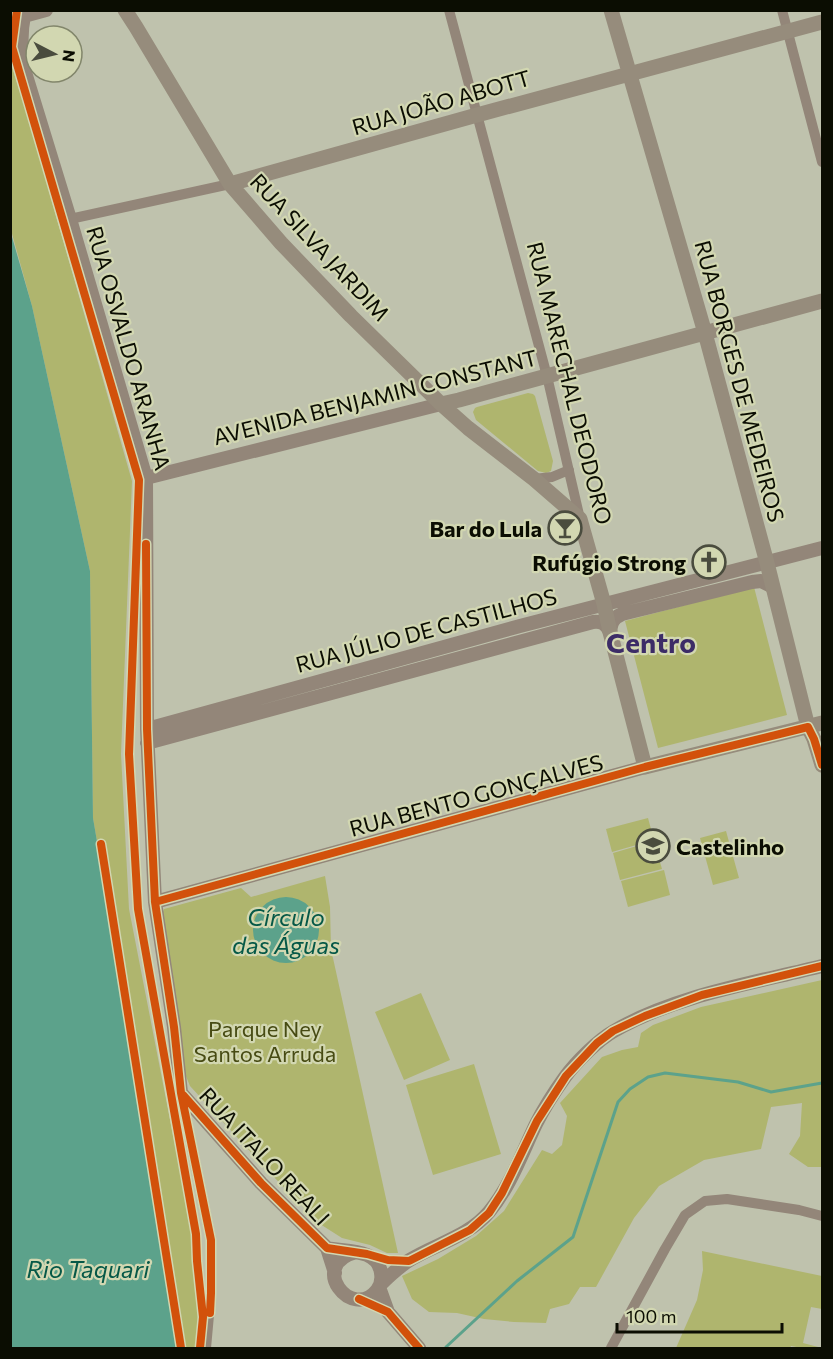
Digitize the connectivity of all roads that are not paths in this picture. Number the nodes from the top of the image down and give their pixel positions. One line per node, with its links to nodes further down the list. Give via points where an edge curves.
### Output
1 (46, 10): 7 (street)
2 (125, 10): 9 (main road, RUA SILVA JARDIM)
3 (138, 10): 9 (main road)
4 (449, 10): 12 (street, RUA MARECHAL DEODORO)
5 (611, 10): 11 (main road, RUA BORGES DE MEDEIROS)
6 (782, 10): 10 (street)
7 (25, 13): 15 (street, RUA OSVALDO ARANHA, via 21,39 24,69)
8 (822, 22): 10 (main road, RUA JOÃO ABOTT)
9 (136, 27): 14 (main road, RUA SILVA JARDIM)
10 (788, 31): 11 (main road, RUA JOÃO ABOTT); 13 (street)
11 (630, 74): 12 (main road, RUA JOÃO ABOTT); 17 (main road, RUA BORGES DE MEDEIROS)
12 (477, 115): 14 (main road, RUA JOÃO ABOTT); 18 (street, RUA MARECHAL DEODORO)
13 (822, 162)
14 (230, 184): 15 (street, RUA JOÃO ABOTT); 19 (main road, RUA SILVA JARDIM, via 280,243)
15 (70, 219): 23 (street, RUA OSVALDO ARANHA)
16 (822, 301): 17 (main road, AVENIDA BENJAMIN CONSTANT)
17 (705, 333): 18 (main road, AVENIDA BENJAMIN CONSTANT); 27 (main road, RUA BORGES DE MEDEIROS)
18 (547, 376): 20 (main road, AVENIDA BENJAMIN CONSTANT); 22 (street, RUA MARECHAL DEODORO)
19 (435, 399): 20 (main road); 21 (main road, RUA SILVA JARDIM); 23 (street, AVENIDA BENJAMIN CONSTANT)
20 (459, 400): 21 (main road)
21 (468, 428): 24 (main road, RUA SILVA JARDIM)
22 (569, 470): 24 (street); 25 (street, RUA MARECHAL DEODORO)
23 (146, 478): 37 (street, RUA OSVALDO ARANHA)
24 (534, 479): 25 (main road, RUA SILVA JARDIM)
25 (580, 519): 29 (main road, RUA MARECHAL DEODORO)
26 (822, 548): 27 (street, RUA JÚLIO DE CASTILHOS)
27 (767, 563): 28 (main road, RUA BORGES DE MEDEIROS); 29 (street, RUA JÚLIO DE CASTILHOS)
28 (773, 587): 31 (street, via 766,582 752,582 622,614 612,621); 36 (main road, RUA BORGES DE MEDEIROS)
29 (604, 604): 30 (street, RUA JÚLIO DE CASTILHOS); 31 (main road, RUA MARECHAL DEODORO)
30 (520, 626): 32 (street); 33 (street, RUA JÚLIO DE CASTILHOS)
31 (609, 632): 32 (street, RUA JÚLIO DE CASTILHOS, via 598,621); 39 (main road, RUA MARECHAL DEODORO)
32 (524, 640): 34 (street, RUA JÚLIO DE CASTILHOS)
33 (414, 655): 34 (street); 35 (street, RUA JÚLIO DE CASTILHOS)
34 (418, 669): 35 (street, RUA JÚLIO DE CASTILHOS)
35 (223, 715): 37 (street, RUA JÚLIO DE CASTILHOS)
36 (815, 725): 38 (main road, RUA BORGES DE MEDEIROS, via 814,739); 39 (main road, RUA BENTO GONÇALVES)
37 (147, 736): 40 (street, RUA OSVALDO ARANHA)
38 (822, 765)
39 (645, 767): 40 (street, RUA BENTO GONÇALVES)
40 (155, 902): 42 (street, RUA OSVALDO ARANHA)
41 (822, 966): 46 (street, via 702,995 613,1031 566,1076 537,1121 489,1213 470,1230)
42 (181, 1093): 44 (street, RUA ITALO REALI, via 261,1183); 51 (street, RUA OSVALDO ARANHA, via 211,1240)
43 (822, 1216): 53 (street, via 727,1199 705,1201 685,1215)
44 (327, 1248): 45 (street, RUA ITALO REALI); 47 (street, RUA ITALO REALI)
45 (362, 1253): 46 (street, RUA ITALO REALI); 47 (street, via 348,1254); 48 (street, via 375,1259 380,1267)
46 (409, 1261): 48 (street)
47 (334, 1273): 49 (street, via 341,1292)
48 (380, 1286): 49 (street, via 368,1298); 50 (street)
49 (359, 1299): 50 (street)
50 (388, 1312): 52 (street)
51 (206, 1348)
52 (419, 1348)
53 (611, 1348)

